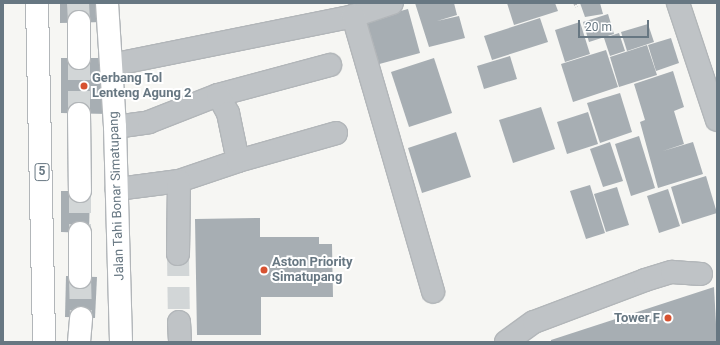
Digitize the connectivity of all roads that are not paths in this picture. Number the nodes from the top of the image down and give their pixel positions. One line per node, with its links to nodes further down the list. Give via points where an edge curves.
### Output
1 (37, 3): 25 (highway, 5)
2 (107, 3): 8 (highway, Jalan Tahi Bonar Simatupang)
3 (392, 3): 5 (street)
4 (678, 3): 12 (street)
5 (353, 16): 8 (street); 23 (street)
6 (79, 22): 7 (highway)
7 (79, 58)
8 (111, 65): 13 (highway, Jalan Tahi Bonar Simatupang)
9 (330, 65): 10 (street)
10 (218, 95): 13 (street, via 149,122); 15 (street, via 228,113)
11 (79, 114): 18 (highway)
12 (717, 120)
13 (116, 128): 17 (highway, Jalan Tahi Bonar Simatupang)
14 (336, 133): 15 (street)
15 (238, 161): 16 (street)
16 (179, 181): 17 (street); 20 (street)
17 (117, 189): 27 (highway, Jalan Tahi Bonar Simatupang)
18 (80, 191)
19 (80, 233): 22 (highway)
20 (178, 254)
21 (701, 274): 28 (street, via 672,272 645,280 534,322)
22 (80, 277)
23 (433, 292)
24 (81, 318): 26 (highway)
25 (44, 342)
26 (79, 342)
27 (121, 342)
28 (506, 342)

